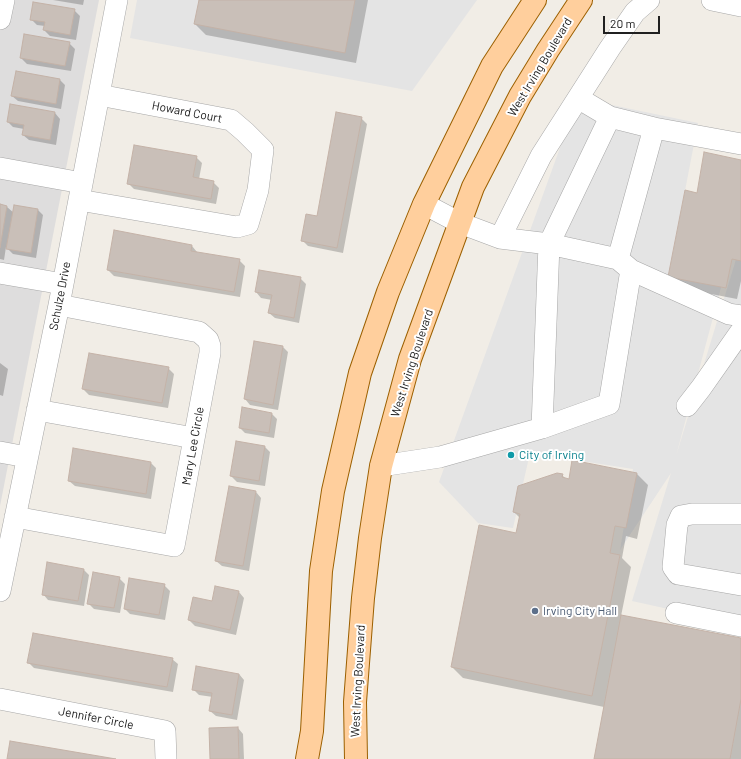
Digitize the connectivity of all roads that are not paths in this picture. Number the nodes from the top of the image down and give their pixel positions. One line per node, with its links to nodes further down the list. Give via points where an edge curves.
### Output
1 (4, 0): 8 (street)
2 (117, 0): 9 (street, Schulze Drive)
3 (535, 0): 16 (main road, via 492,66)
4 (581, 0): 17 (main road, West Irving Boulevard, via 520,96 473,187)
5 (649, 0): 10 (street, via 635,12)
6 (712, 0): 7 (street)
7 (741, 6)
8 (0, 19)
9 (99, 95): 15 (street, Schulze Drive); 15 (street, Howard Court, via 231,120 263,150 258,190 248,224 237,227)
10 (578, 98): 11 (street); 18 (street, via 541,156)
11 (610, 117): 12 (street); 19 (street)
12 (654, 128): 13 (street); 20 (street)
13 (741, 144)
14 (0, 168): 15 (street)
15 (81, 192): 22 (street, Schulze Drive)
16 (424, 204): 17 (street); 41 (main road, via 388,292 360,373 333,491 321,571 312,731)
17 (460, 223): 18 (street); 32 (main road, West Irving Boulevard, via 410,359)
18 (500, 238): 19 (street)
19 (549, 244): 20 (street); 28 (street)
20 (624, 265): 24 (street, via 729,314); 28 (street, via 609,404)
21 (0, 273): 22 (street)
22 (63, 284): 23 (street, Schulze Drive)
23 (59, 305): 27 (street, Schulze Drive); 29 (street, Mary Lee Circle, via 204,335 208,340 210,353)
24 (741, 316)
25 (741, 331): 26 (street)
26 (686, 406)
27 (37, 410): 29 (street); 31 (street, Schulze Drive)
28 (542, 428): 32 (street, via 440,457)
29 (194, 438): 34 (street, Mary Lee Circle, via 174,546)
30 (0, 452): 31 (street)
31 (28, 457): 34 (street, Schulze Drive)
32 (381, 466): 42 (main road, West Irving Boulevard, via 363,598 355,702)
33 (741, 514): 35 (street, via 681,516 677,525 673,567 678,574)
34 (15, 517): 36 (street, Schulze Drive)
35 (741, 585)
36 (0, 591)
37 (676, 613): 38 (street)
38 (741, 626)
39 (0, 700): 40 (street, Jennifer Circle, via 165,731)
40 (166, 759)
41 (307, 759)
42 (356, 759)

